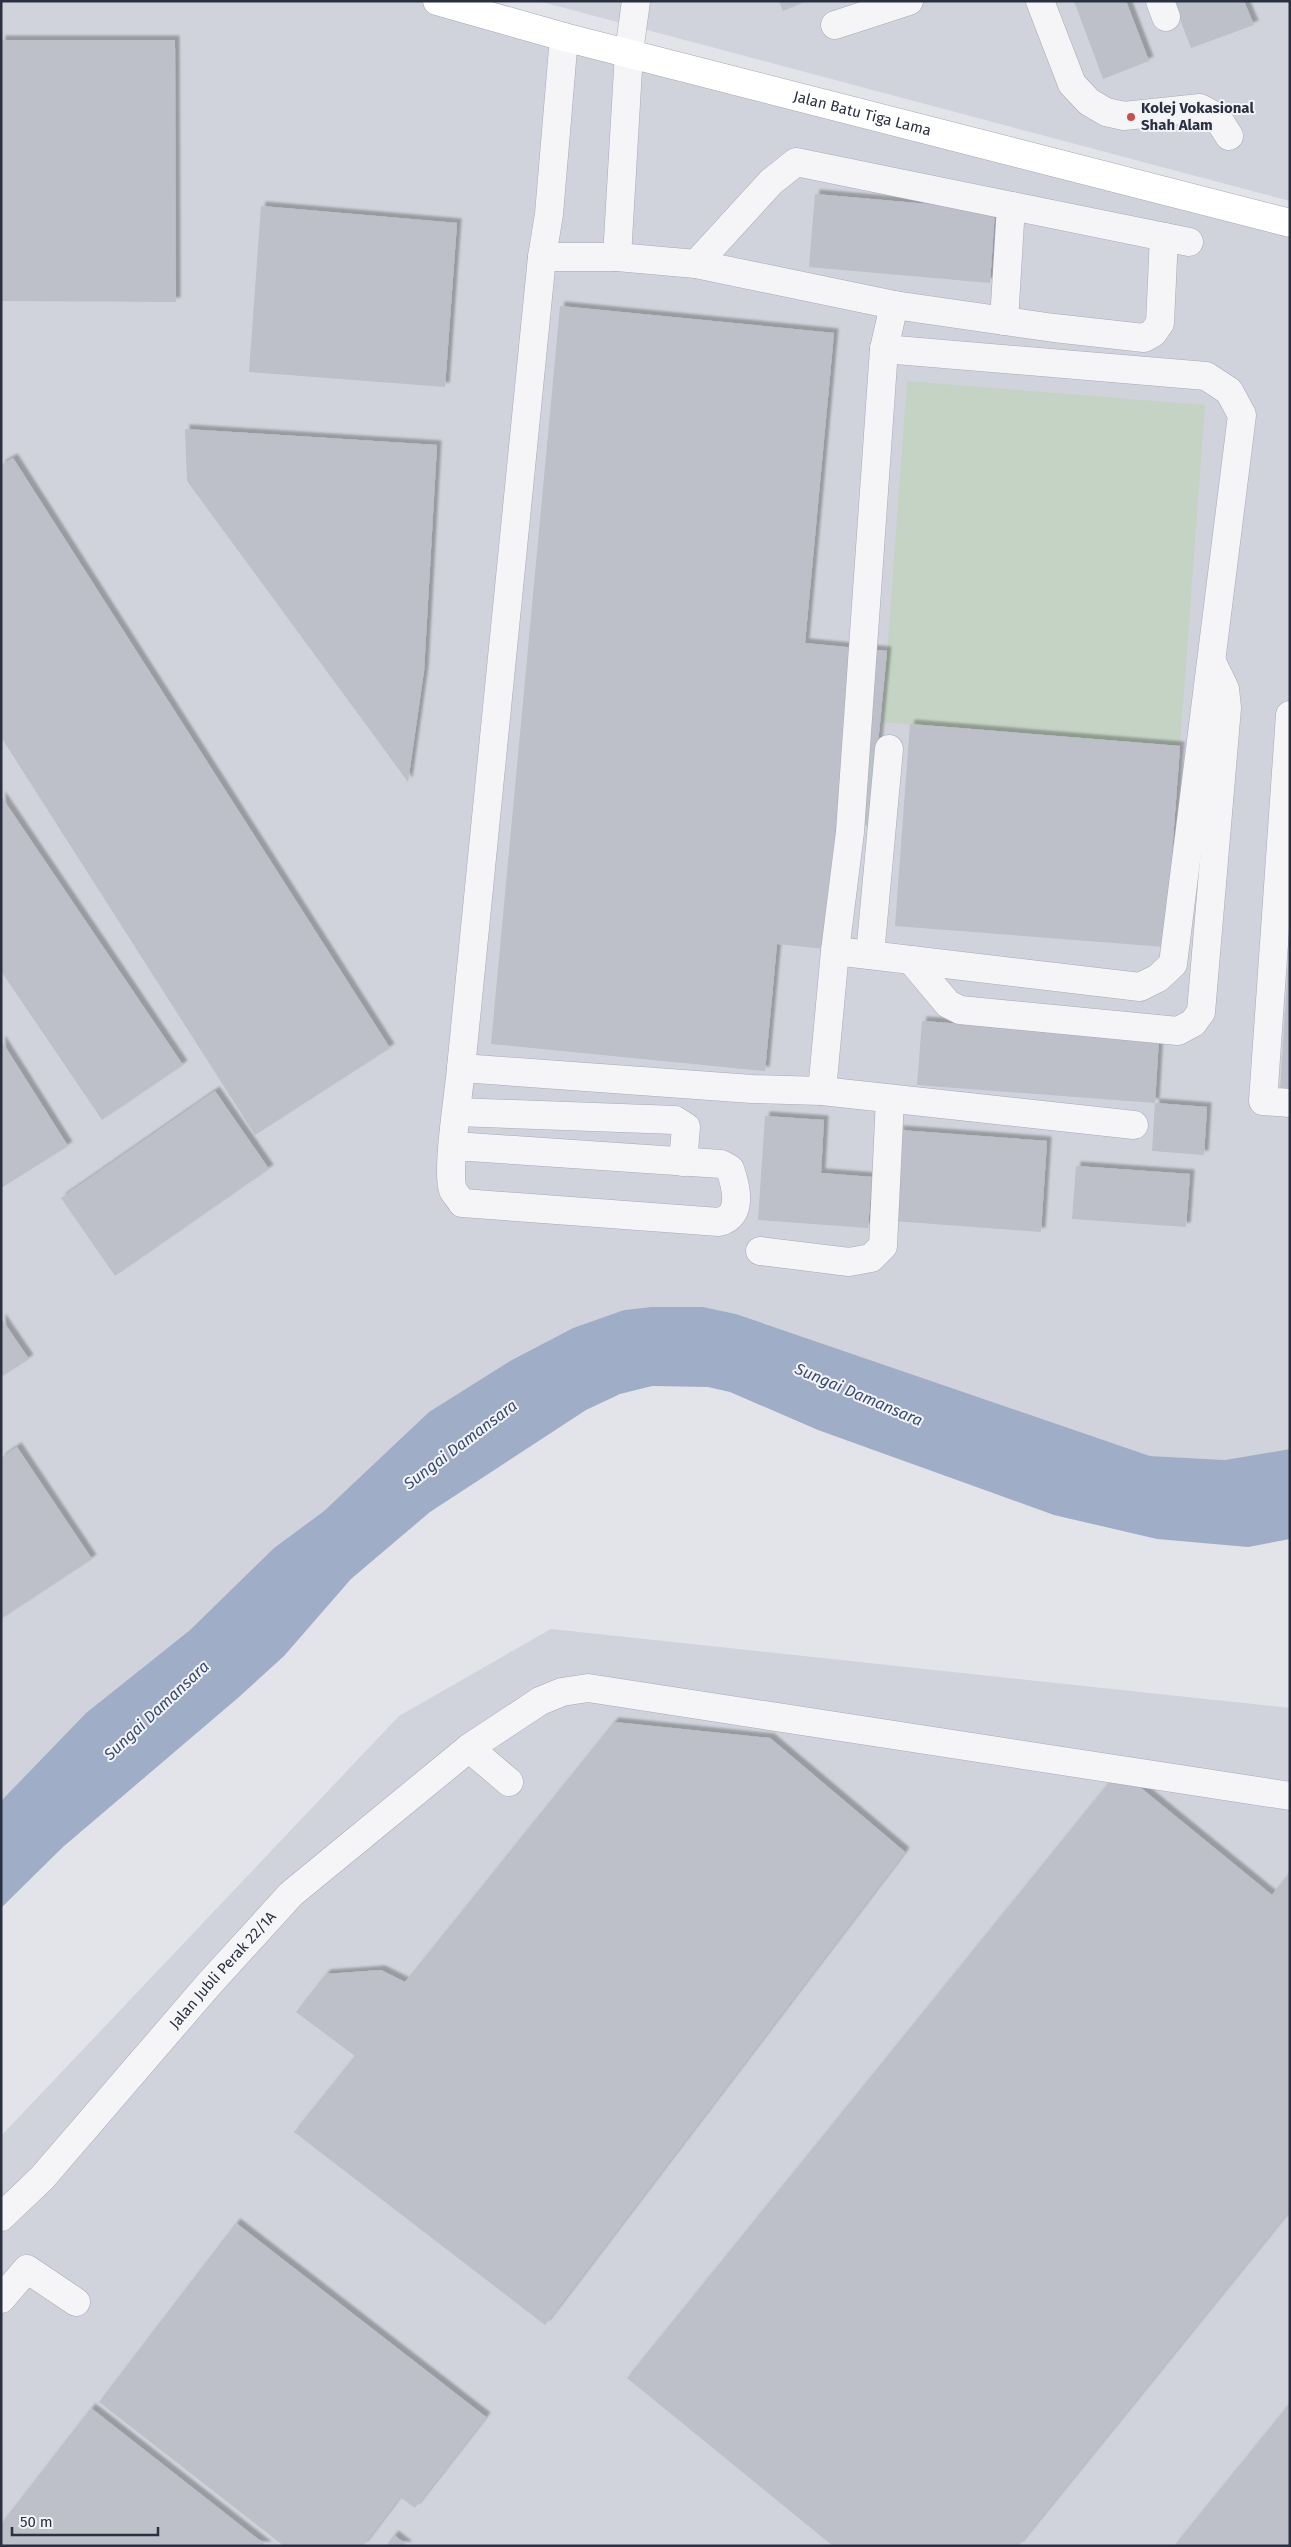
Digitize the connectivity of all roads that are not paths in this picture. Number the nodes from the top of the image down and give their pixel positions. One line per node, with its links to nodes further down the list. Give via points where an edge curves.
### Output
1 (437, 1): 6 (main road, Jalan Batu Tiga Lama)
2 (636, 1): 7 (lane)
3 (909, 1): 5 (lane)
4 (1040, 1): 8 (lane, via 1072,84 1090,102 1106,112 1124,116 1200,108 1218,117)
5 (835, 25)
6 (564, 37): 7 (main road, Jalan Batu Tiga Lama); 11 (lane)
7 (629, 52): 10 (main road, Jalan Batu Tiga Lama); 12 (lane)
8 (1229, 136)
9 (1012, 206): 13 (lane, via 796,162 771,182); 15 (lane); 15 (lane, via 1177,240 1160,323 1153,333 1144,338)
10 (1290, 223)
11 (542, 257): 12 (lane); 23 (lane)
12 (618, 257): 13 (lane)
13 (696, 264): 14 (lane)
14 (894, 305): 15 (lane); 16 (lane)
15 (1004, 321)
16 (884, 349): 17 (lane, via 1206,376 1229,392 1242,415); 20 (lane, via 850,832)
17 (1211, 660): 22 (lane, via 1173,964 1158,978 1140,987); 22 (lane, via 1225,690 1227,708 1201,1012 1193,1023 1178,1031 960,1010 948,1004)
18 (1290, 715): 26 (lane, via 1263,1101)
19 (889, 748): 21 (lane)
20 (835, 950): 21 (lane); 24 (lane)
21 (870, 955): 22 (lane)
22 (911, 960)
23 (461, 1068): 24 (lane); 27 (lane)
24 (822, 1091): 25 (lane)
25 (890, 1099): 28 (lane); 31 (lane, via 883,1246 871,1258 849,1262)
26 (1290, 1103)
27 (457, 1112): 29 (lane); 30 (lane, via 675,1120 686,1127)
28 (1134, 1125)
29 (454, 1146): 30 (lane); 30 (lane, via 453,1191 462,1203 726,1221 734,1212 737,1196 730,1169 721,1164)
30 (683, 1162)
31 (760, 1251)
32 (469, 1748): 33 (lane); 34 (lane, Jalan Jubli Perak 22/1A, via 540,1702 562,1692 588,1688); 35 (lane, Jalan Jubli Perak 22/1A, via 292,1894 208,1984 42,2178)
33 (509, 1782)
34 (1290, 1796)
35 (1, 2218)
36 (1, 2299): 37 (lane, via 27,2269)
37 (76, 2302)

